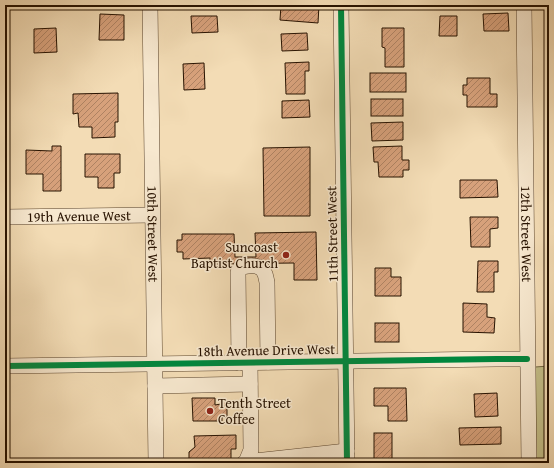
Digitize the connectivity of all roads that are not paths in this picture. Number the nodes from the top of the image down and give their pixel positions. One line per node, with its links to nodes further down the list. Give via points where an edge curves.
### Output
1 (150, 5): 4 (street, 10th Street West)
2 (341, 5): 7 (street, 11th Street West)
3 (524, 5): 6 (street, 12th Street West)
4 (152, 215): 5 (street, 19th Avenue West); 10 (street, 10th Street West)
5 (5, 217)
6 (527, 360): 7 (street, 18th Avenue Drive West); 17 (street, 12th Street West)
7 (346, 361): 8 (street, 18th Avenue Drive West); 14 (street, 11th Street West)
8 (268, 362): 9 (street, 18th Avenue Drive West); 9 (street, via 267,282 264,271 255,266 240,268 238,272)
9 (245, 363): 10 (street, 18th Avenue Drive West); 12 (street)
10 (155, 364): 11 (street, 18th Avenue Drive West); 13 (street, 10th Street West)
11 (5, 366)
12 (250, 384): 13 (street); 15 (street, via 250,450)
13 (155, 386): 16 (street, 10th Street West)
14 (347, 457): 15 (street)
15 (245, 462)
16 (156, 463)
17 (529, 463)

